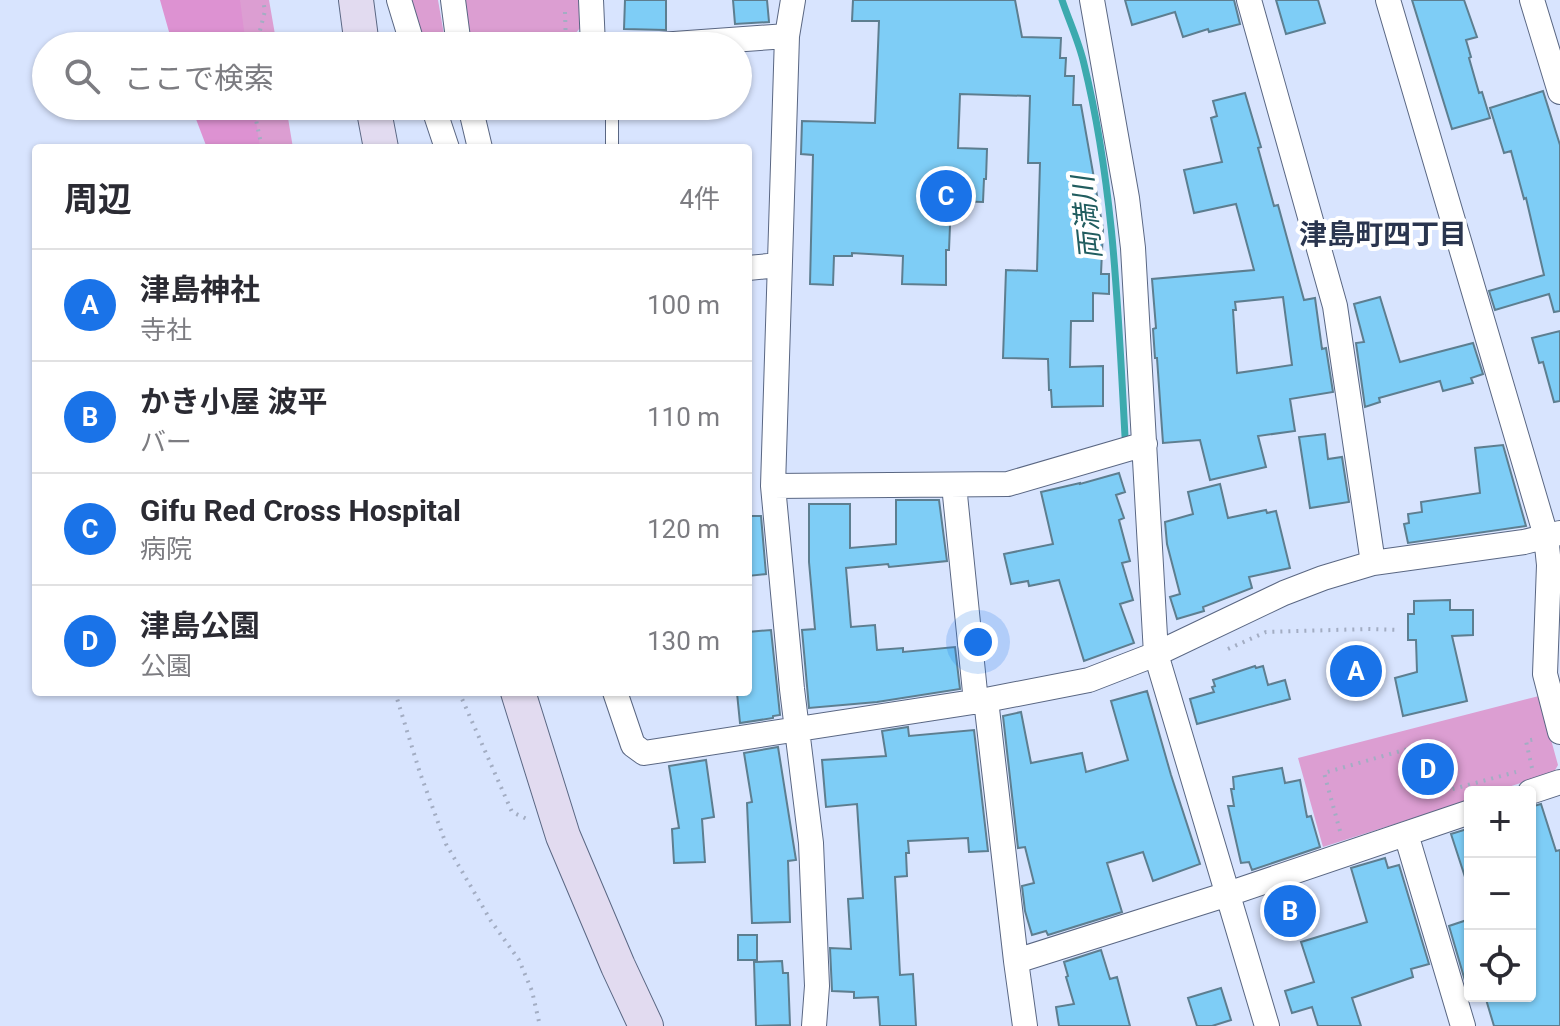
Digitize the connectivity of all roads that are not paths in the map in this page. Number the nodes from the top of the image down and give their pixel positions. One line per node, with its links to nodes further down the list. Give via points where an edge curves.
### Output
1 (356, 0): 10 (street)
2 (399, 0): 11 (street)
3 (453, 0): 12 (street)
4 (591, 0): 13 (street)
5 (793, 0): 14 (street)
6 (1092, 0): 27 (street, via 1133,248)
7 (1249, 0): 31 (street, via 1335,306)
8 (1388, 0): 30 (street)
9 (1532, 0): 16 (street)
10 (360, 32)
11 (409, 32)
12 (457, 32)
13 (592, 32)
14 (787, 36): 15 (street); 25 (street)
15 (752, 38)
16 (1560, 92)
17 (376, 120): 21 (street)
18 (438, 120): 22 (street)
19 (473, 120): 23 (street)
20 (612, 120): 24 (lane)
21 (380, 144)
22 (446, 144)
23 (479, 144)
24 (612, 144)
25 (779, 265): 26 (street); 29 (street)
26 (752, 268)
27 (1145, 444): 28 (street, via 1008,484); 32 (street)
28 (954, 485): 29 (street); 35 (street)
29 (773, 486): 36 (street)
30 (1553, 534): 31 (street); 37 (street, via 1545,674)
31 (1373, 563): 32 (street, via 1284,593)
32 (1156, 654): 35 (street, via 1089,680); 42 (street)
33 (519, 696): 44 (street, via 563,836)
34 (616, 696): 36 (street, via 633,745 644,753)
35 (981, 701): 36 (street); 43 (street)
36 (797, 729): 45 (street, via 811,843)
37 (1549, 735)
38 (1527, 777): 39 (street)
39 (1560, 782)
40 (1464, 814): 41 (street)
41 (1406, 834): 42 (street); 48 (street)
42 (1228, 894): 43 (street); 47 (street)
43 (1016, 961): 46 (street)
44 (646, 1026)
45 (814, 1026)
46 (1025, 1026)
47 (1267, 1026)
48 (1463, 1026)

